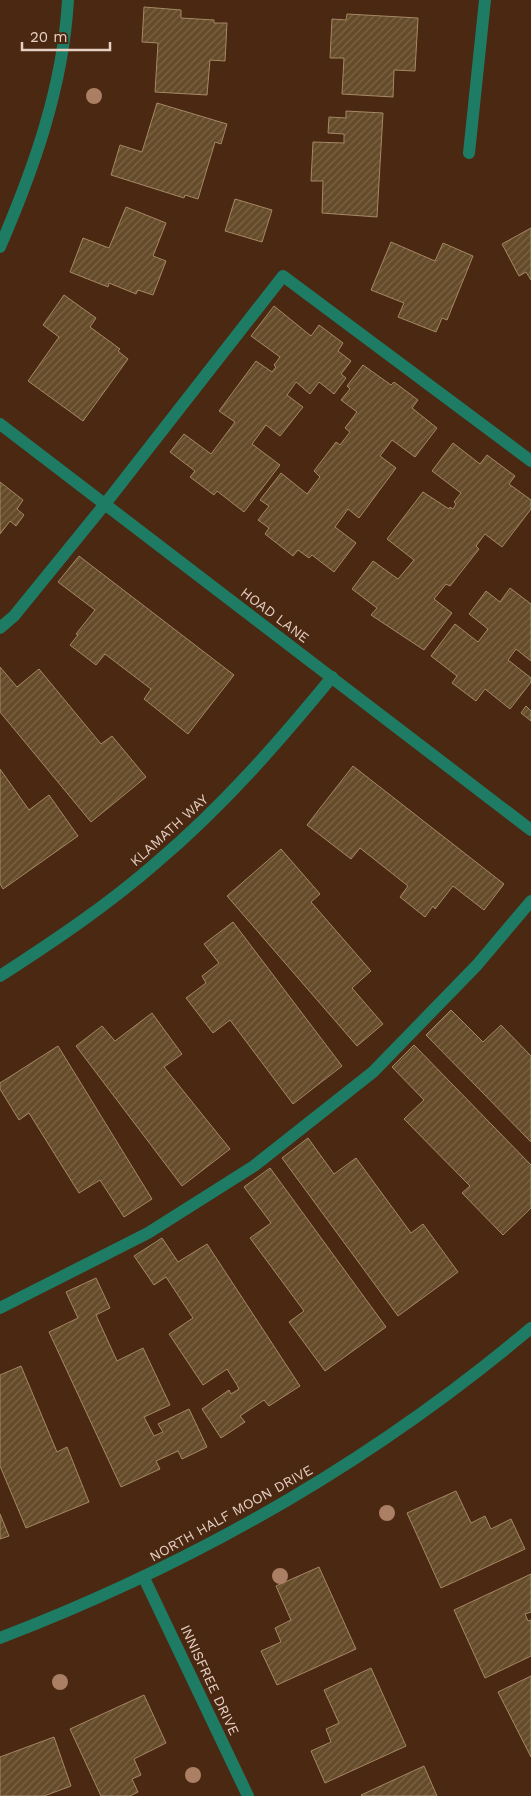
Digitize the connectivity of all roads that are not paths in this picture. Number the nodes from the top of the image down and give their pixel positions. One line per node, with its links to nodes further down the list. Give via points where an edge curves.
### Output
1 (68, 0): 4 (street, via 55,86 36,160)
2 (485, 0): 3 (street)
3 (469, 152)
4 (0, 247)
5 (0, 424): 7 (street, HOAD LANE)
6 (531, 461): 7 (street, via 283,276)
7 (105, 504): 8 (street, via 14,616); 9 (street, HOAD LANE)
8 (0, 628)
9 (332, 677): 10 (street, HOAD LANE); 12 (street, KLAMATH WAY, via 235,790 158,862 70,930)
10 (531, 830)
11 (531, 901): 13 (street, via 476,965 373,1072 254,1166 148,1233)
12 (0, 976)
13 (0, 1308)
14 (531, 1328): 15 (street, NORTH HALF MOON DRIVE, via 422,1413 328,1477 246,1525)
15 (144, 1578): 16 (street, NORTH HALF MOON DRIVE); 17 (street, INNISFREE DRIVE)
16 (0, 1638)
17 (248, 1796)

